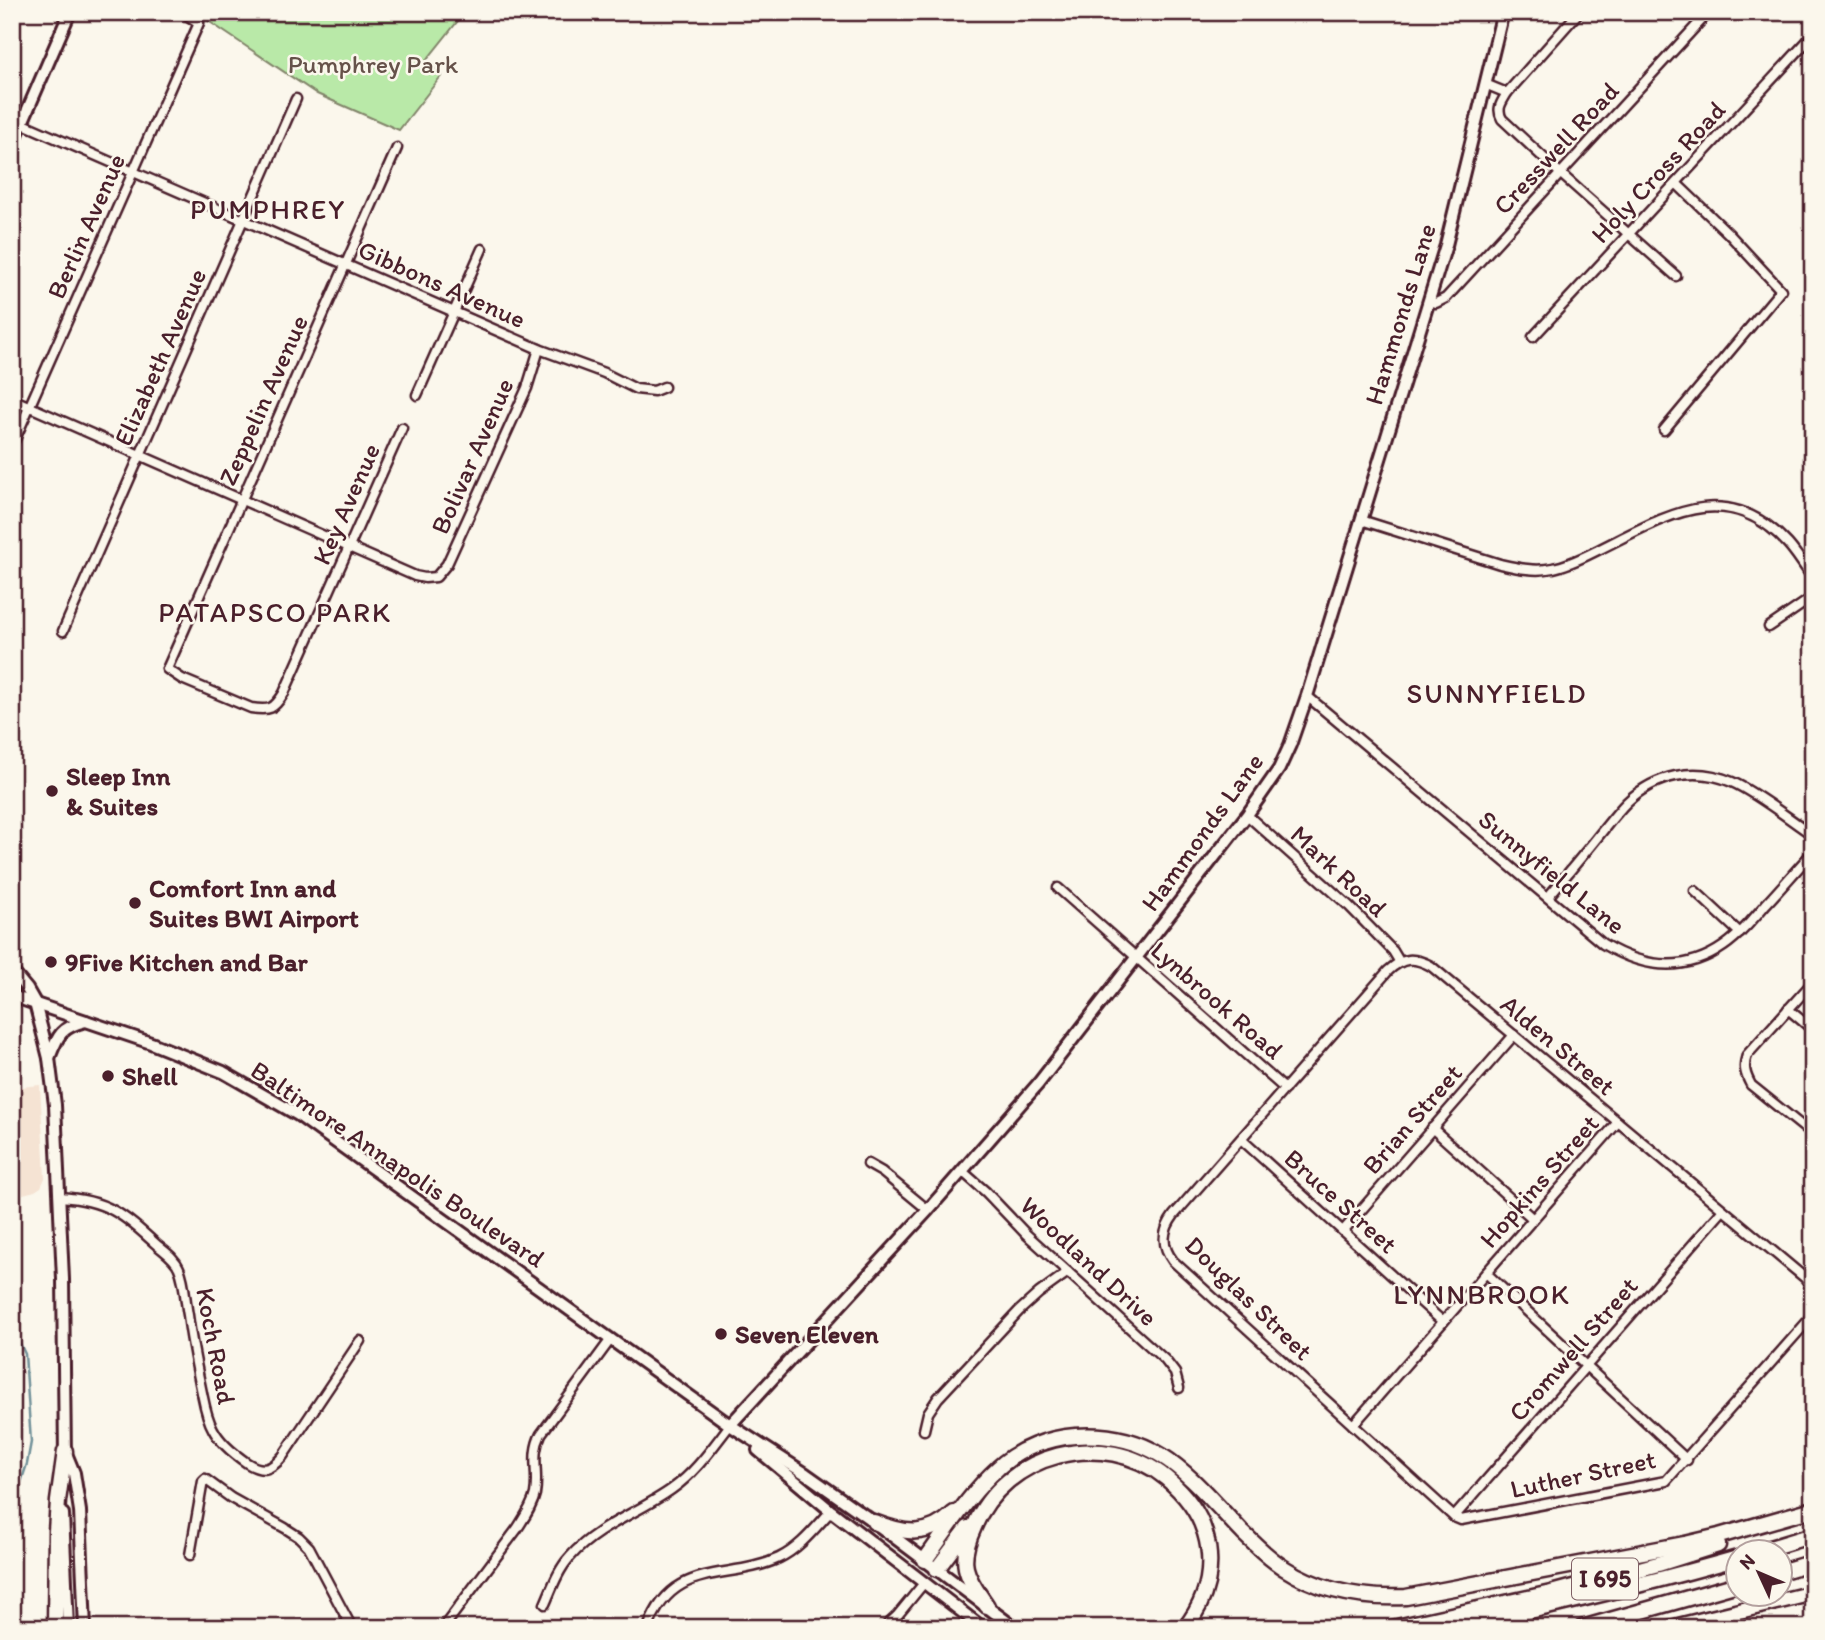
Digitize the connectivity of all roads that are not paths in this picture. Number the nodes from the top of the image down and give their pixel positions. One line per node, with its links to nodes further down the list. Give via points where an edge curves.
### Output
1 (70, 12): 10 (main road)
2 (182, 12): 13 (street, Berlin Avenue, via 199,23)
3 (1503, 12): 7 (main road, Hammonds Lane)
4 (1579, 12): 8 (street)
5 (1709, 12): 14 (street, Cresswell Road)
6 (1813, 35): 15 (street, Holy Cross Road)
7 (1485, 84): 8 (street); 21 (main road, Hammonds Lane)
8 (1507, 93): 14 (street, via 1499,107 1502,119)
9 (296, 99): 16 (street, Elizabeth Avenue)
10 (17, 121): 11 (main road); 13 (street, Gibbons Avenue)
11 (12, 146)
12 (397, 148): 19 (street, Zeppelin Avenue)
13 (133, 172): 16 (street, Gibbons Avenue); 28 (street, Berlin Avenue)
14 (1561, 174): 17 (street); 21 (street, Cresswell Road, via 1446,298)
15 (1676, 183): 17 (street, Holy Cross Road); 30 (street, via 1781,290)
16 (243, 219): 19 (street, Gibbons Avenue); 32 (street, Elizabeth Avenue)
17 (1629, 234): 20 (street); 23 (street, Holy Cross Road)
18 (482, 249): 22 (street)
19 (346, 264): 22 (street, Gibbons Avenue); 33 (street, Zeppelin Avenue)
20 (1676, 276)
21 (1429, 301): 34 (main road, Hammonds Lane)
22 (454, 312): 24 (street, Gibbons Avenue); 26 (street)
23 (1533, 337)
24 (539, 349): 25 (street, Gibbons Avenue, via 636,389); 35 (street, Bolivar Avenue, via 527,388 447,564 436,577 415,576)
25 (664, 387)
26 (417, 396)
27 (12, 399): 28 (street)
28 (30, 406): 31 (street, Berlin Avenue); 32 (street)
29 (402, 428): 35 (street, Key Avenue)
30 (1664, 429)
31 (12, 446)
32 (140, 454): 33 (street); 39 (street, Elizabeth Avenue)
33 (242, 499): 35 (street); 41 (street, Zeppelin Avenue, via 167,669 251,708)
34 (1361, 520): 36 (street, via 1500,564 1536,570 1572,562 1672,514 1720,507 1759,519 1789,545); 40 (main road, Hammonds Lane)
35 (349, 547): 41 (street, Key Avenue, via 284,693)
36 (1813, 579)
37 (1813, 597): 38 (street)
38 (1769, 626)
39 (63, 631)
40 (1307, 696): 42 (main road, Hammonds Lane, via 1279,769); 47 (street, Sunnyfield Lane)
41 (272, 709)
42 (1247, 816): 49 (main road, Hammonds Lane); 50 (street, Mark Road, via 1366,923)
43 (1813, 835): 47 (street, via 1734,783 1682,774 1651,784 1626,803)
44 (1813, 852): 48 (street, Sunnyfield Lane)
45 (1058, 888): 49 (street, Lynbrook Road)
46 (1695, 891): 48 (street)
47 (1548, 897): 48 (street, Sunnyfield Lane, via 1611,949 1637,961 1673,966 1694,961)
48 (1740, 933)
49 (1137, 958): 60 (street, Lynbrook Road); 66 (main road, Hammonds Lane)
50 (1399, 961): 58 (street, Alden Street, via 1422,961 1431,966); 60 (street)
51 (12, 971): 54 (main road)
52 (1813, 982): 55 (street)
53 (12, 996): 54 (main road, Baltimore Annapolis Boulevard)
54 (35, 1003): 56 (main road, Baltimore Annapolis Boulevard); 59 (main road)
55 (1788, 1009): 57 (street); 63 (street, via 1747,1055 1745,1074 1751,1085)
56 (89, 1021): 59 (main road, via 65,1028); 77 (main road, Baltimore Annapolis Boulevard, via 223,1072 298,1115)
57 (1813, 1030)
58 (1514, 1035): 61 (street, Alden Street); 62 (street, Brian Street)
59 (49, 1058): 67 (main road)
60 (1285, 1088): 64 (street, Douglas Street)
61 (1618, 1122): 69 (street, Alden Street); 70 (street, Hopkins Street)
62 (1432, 1128): 70 (street); 71 (street, Brian Street)
63 (1813, 1135)
64 (1241, 1139): 71 (street, Bruce Street); 82 (street, Douglas Street, via 1174,1214 1164,1244 1168,1254)
65 (868, 1164): 68 (street)
66 (962, 1171): 68 (main road, Hammonds Lane); 72 (street, Woodland Drive)
67 (60, 1197): 78 (street, Koch Road, via 83,1199 117,1211 179,1267 207,1414 220,1439 249,1464 260,1469 275,1465); 84 (main road)
68 (928, 1210): 81 (main road, Hammonds Lane)
69 (1723, 1210): 74 (street, Alden Street); 79 (street, Cromwell Street)
70 (1533, 1219): 73 (street, Hopkins Street)
71 (1343, 1231): 76 (street, Bruce Street)
72 (1068, 1272): 80 (street, Woodland Drive, via 1165,1360); 83 (street, via 1019,1311 938,1398)
73 (1486, 1273): 76 (street, Hopkins Street); 79 (street)
74 (1813, 1289)
75 (1813, 1312): 85 (street, Luther Street)
76 (1443, 1322): 82 (street, Hopkins Street)
77 (611, 1339): 81 (main road, Baltimore Annapolis Boulevard); 110 (street, via 536,1444 536,1482 527,1513)
78 (360, 1341)
79 (1586, 1366): 85 (street); 90 (street, Cromwell Street)
80 (1179, 1388)
81 (730, 1425): 87 (main road, Baltimore Annapolis Boulevard); 91 (main road, Baltimore Annapolis Boulevard); 102 (street, via 704,1460 673,1488 583,1544 558,1575)
82 (1353, 1425): 90 (street, Douglas Street)
83 (925, 1430)
84 (65, 1451): 104 (highway, via 56,1531); 105 (main road); 106 (main road, via 80,1511)
85 (1687, 1460): 90 (street, Luther Street, via 1661,1483 1461,1520)
86 (973, 1495): 88 (highway, via 1000,1465 1049,1440 1089,1435 1126,1440 1171,1461 1281,1566 1341,1593 1382,1598 1685,1544); 91 (highway, via 946,1520 921,1531 897,1530); 97 (highway)
87 (831, 1511): 99 (main road, Baltimore Annapolis Boulevard); 111 (street, via 779,1558 687,1581 661,1604)
88 (1813, 1511): 116 (highway, I 695, via 1658,1564)
89 (979, 1514): 97 (highway); 103 (highway, via 968,1540 966,1568); 115 (highway, via 1019,1473 1069,1452 1109,1452 1147,1465 1188,1500 1208,1544 1205,1592)
90 (1454, 1517)
91 (874, 1522): 97 (main road, Baltimore Annapolis Boulevard)
92 (1813, 1535): 93 (highway)
93 (1794, 1541)
94 (190, 1555): 109 (street, via 205,1479 309,1547)
95 (1724, 1562): 117 (highway)
96 (1813, 1562): 98 (highway)
97 (931, 1565): 99 (main road); 103 (main road, Baltimore Annapolis Boulevard)
98 (1794, 1568)
99 (924, 1583): 112 (street); 113 (main road, Baltimore Annapolis Boulevard)
100 (1724, 1588): 118 (highway)
101 (1813, 1593): 119 (highway)
102 (545, 1604)
103 (987, 1605): 114 (main road, Baltimore Annapolis Boulevard)
104 (55, 1628)
105 (68, 1628)
106 (85, 1628)
107 (204, 1628): 108 (highway)
108 (222, 1628)
109 (352, 1628)
110 (443, 1628)
111 (648, 1628)
112 (884, 1628)
113 (984, 1628)
114 (1015, 1628)
115 (1185, 1628)
116 (1392, 1628)
117 (1454, 1628)
118 (1582, 1628)
119 (1670, 1628)

